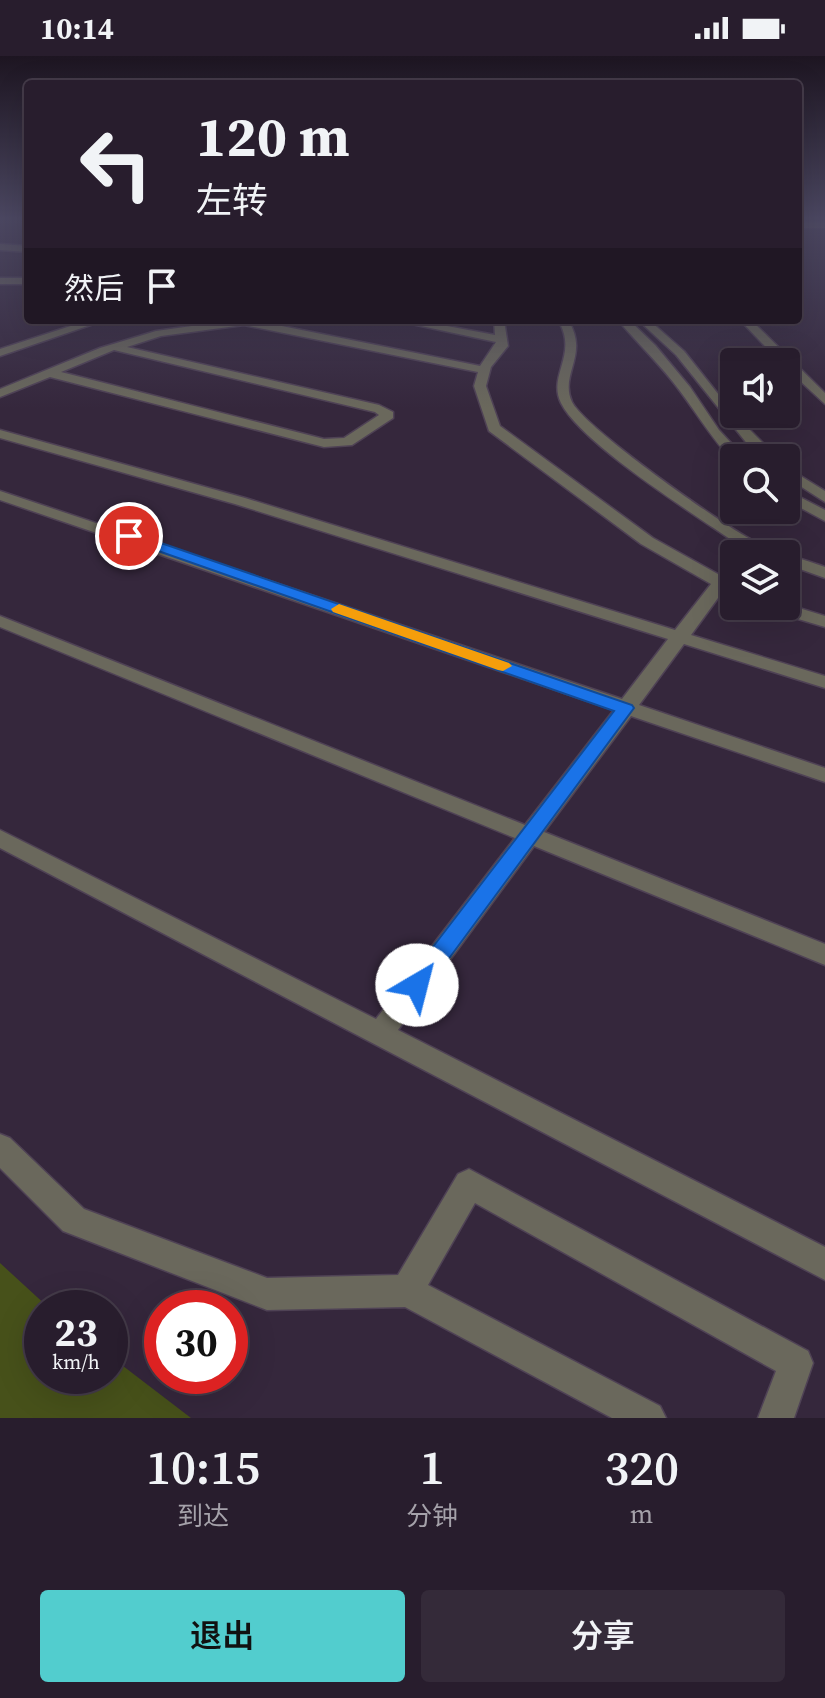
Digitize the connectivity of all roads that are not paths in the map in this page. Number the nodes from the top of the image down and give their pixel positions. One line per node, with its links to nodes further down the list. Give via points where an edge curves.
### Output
1 (86, 324): 12 (street)
2 (229, 324): 11 (street, via 160,333)
3 (254, 324): 13 (street)
4 (419, 324): 10 (street)
5 (500, 324): 10 (street)
6 (566, 324): 25 (street, via 574,348 565,373 566,402 589,428)
7 (627, 324): 18 (street)
8 (647, 324): 19 (street, via 680,353)
9 (749, 324): 16 (street)
10 (502, 340): 13 (street)
11 (114, 347): 14 (street); 14 (street, via 388,415 347,442 324,443)
12 (0, 353)
13 (484, 370): 28 (street, via 480,386 494,428 647,541)
14 (50, 373): 15 (street)
15 (0, 393)
16 (825, 400)
17 (0, 434): 33 (street, via 240,501)
18 (726, 444)
19 (755, 444)
20 (800, 481): 22 (street)
21 (0, 495): 35 (street)
22 (825, 498)
23 (800, 502): 24 (street)
24 (825, 516)
25 (742, 540)
26 (800, 563): 27 (street)
27 (825, 573)
28 (720, 582)
29 (720, 593): 33 (street)
30 (800, 614): 32 (street)
31 (0, 621): 37 (street)
32 (825, 622)
33 (678, 638): 34 (street); 35 (street)
34 (825, 682)
35 (625, 708): 36 (street); 37 (street)
36 (825, 775)
37 (529, 836): 39 (street); 40 (street)
38 (0, 838): 40 (street)
39 (825, 955)
40 (380, 1034): 42 (street)
41 (0, 1148): 43 (street, via 74,1220 267,1294)
42 (825, 1264)
43 (407, 1291): 44 (street); 45 (street, via 469,1184 796,1363)
44 (648, 1418)
45 (776, 1418)

